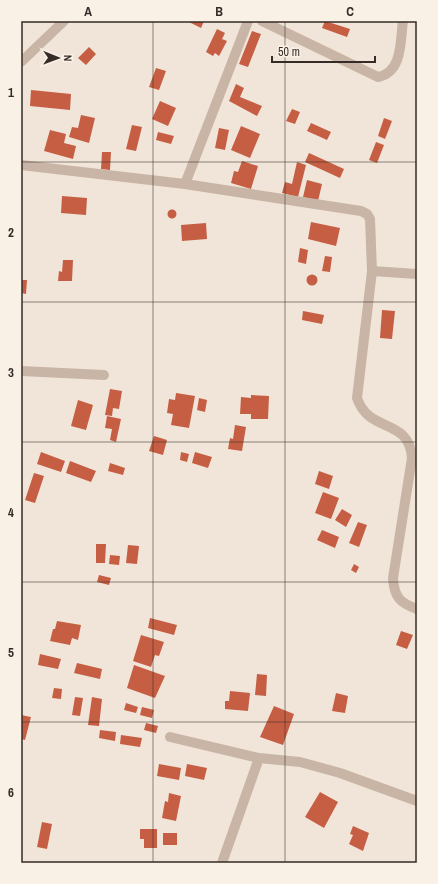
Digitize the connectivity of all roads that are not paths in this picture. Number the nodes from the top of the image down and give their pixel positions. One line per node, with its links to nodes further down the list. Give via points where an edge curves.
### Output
1 (64, 21): 5 (street)
2 (248, 21): 7 (street)
3 (262, 21): 4 (street, via 378,77 390,72 398,60)
4 (403, 21)
5 (21, 62)
6 (21, 165): 7 (street)
7 (185, 184): 8 (street, via 361,211 370,218)
8 (372, 271): 9 (street); 12 (street, via 357,398 361,409 368,416 406,436 412,450 393,578 399,599 404,605)
9 (417, 274)
10 (21, 371): 11 (street)
11 (104, 375)
12 (417, 609)
13 (170, 737): 14 (street)
14 (259, 758): 15 (street, via 300,762 340,773); 16 (street)
15 (417, 801)
16 (222, 863)

